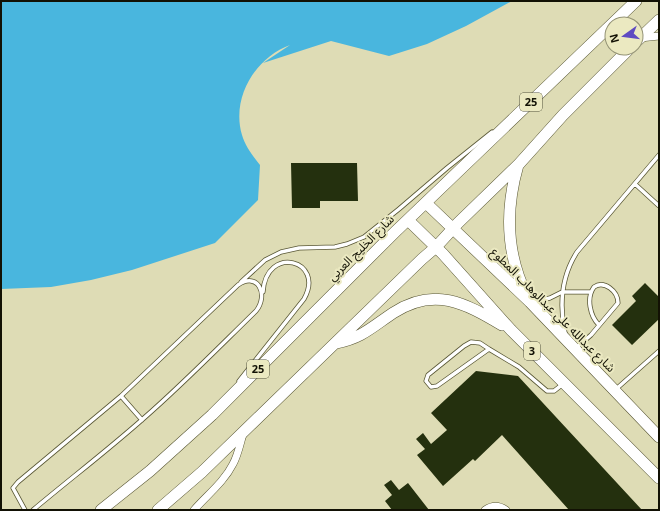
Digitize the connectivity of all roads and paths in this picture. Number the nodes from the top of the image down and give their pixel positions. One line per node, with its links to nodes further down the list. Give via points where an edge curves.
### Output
1 (636, 1): 7 (main road, شارع الخليج العربي / 25)
2 (659, 20): 3 (main road)
3 (644, 34)
4 (659, 36): 5 (street)
5 (644, 39)
6 (622, 56): 9 (main road)
7 (537, 97): 11 (main road, شارع الخليج العربي / 25); 16 (lane, via 364,237 335,247 299,248 281,252 259,265)
8 (659, 155): 10 (lane)
9 (519, 164): 14 (main road); 20 (main road, via 511,194 510,234 517,273)
10 (635, 184): 12 (lane); 17 (lane, via 577,252 567,271)
11 (426, 203): 13 (main road, شارع الخليج العربي / 25); 14 (main road, شارع عبدالله علي عبدالوهاب المطوع)
12 (659, 206)
13 (408, 220): 15 (main road, 3); 31 (main road, شارع الخليج العربي / 25)
14 (452, 229): 15 (main road); 20 (main road, شارع عبدالله علي عبدالوهاب المطوع)
15 (436, 247): 22 (main road, 3); 24 (main road)
16 (238, 285): 19 (lane, via 247,281 255,282 260,286); 30 (lane)
17 (562, 292): 18 (lane); 20 (lane, via 544,300); 23 (lane, via 562,316)
18 (591, 292): 21 (lane, via 591,312); 21 (lane, via 596,285 605,284 618,298 617,305)
19 (262, 295): 31 (lane, via 268,274 281,263 298,264 307,276 309,289 304,299); 32 (lane, via 256,311)
20 (530, 302): 23 (main road, شارع عبدالله علي عبدالوهاب المطوع)
21 (599, 325): 26 (lane)
22 (511, 330): 24 (main road, via 466,305 432,300 407,306 363,334); 28 (main road, 3)
23 (567, 340): 26 (main road, شارع عبدالله علي عبدالوهاب المطوع)
24 (336, 343): 33 (main road)
25 (489, 349): 25 (lane, via 475,342 467,344 428,375 428,385 437,386); 28 (lane, via 519,367 547,391 554,391)
26 (575, 349): 29 (main road, شارع عبدالله علي عبدالوهاب المطوع)
27 (659, 351): 29 (lane)
28 (564, 383): 35 (main road, 3)
29 (615, 391): 34 (main road, شارع عبدالله علي عبدالوهاب المطوع)
30 (122, 396): 32 (lane); 36 (lane, via 13,488)
31 (212, 415): 38 (main road, شارع الخليج العربي / 25, via 150,471)
32 (142, 420): 37 (lane)
33 (244, 432): 39 (main road); 40 (street, via 233,464 223,479)
34 (659, 437)
35 (659, 478)
36 (25, 510)
37 (33, 510)
38 (101, 510)
39 (158, 510)
40 (194, 510)
41 (485, 510): 42 (street, via 498,506)
42 (506, 510)

